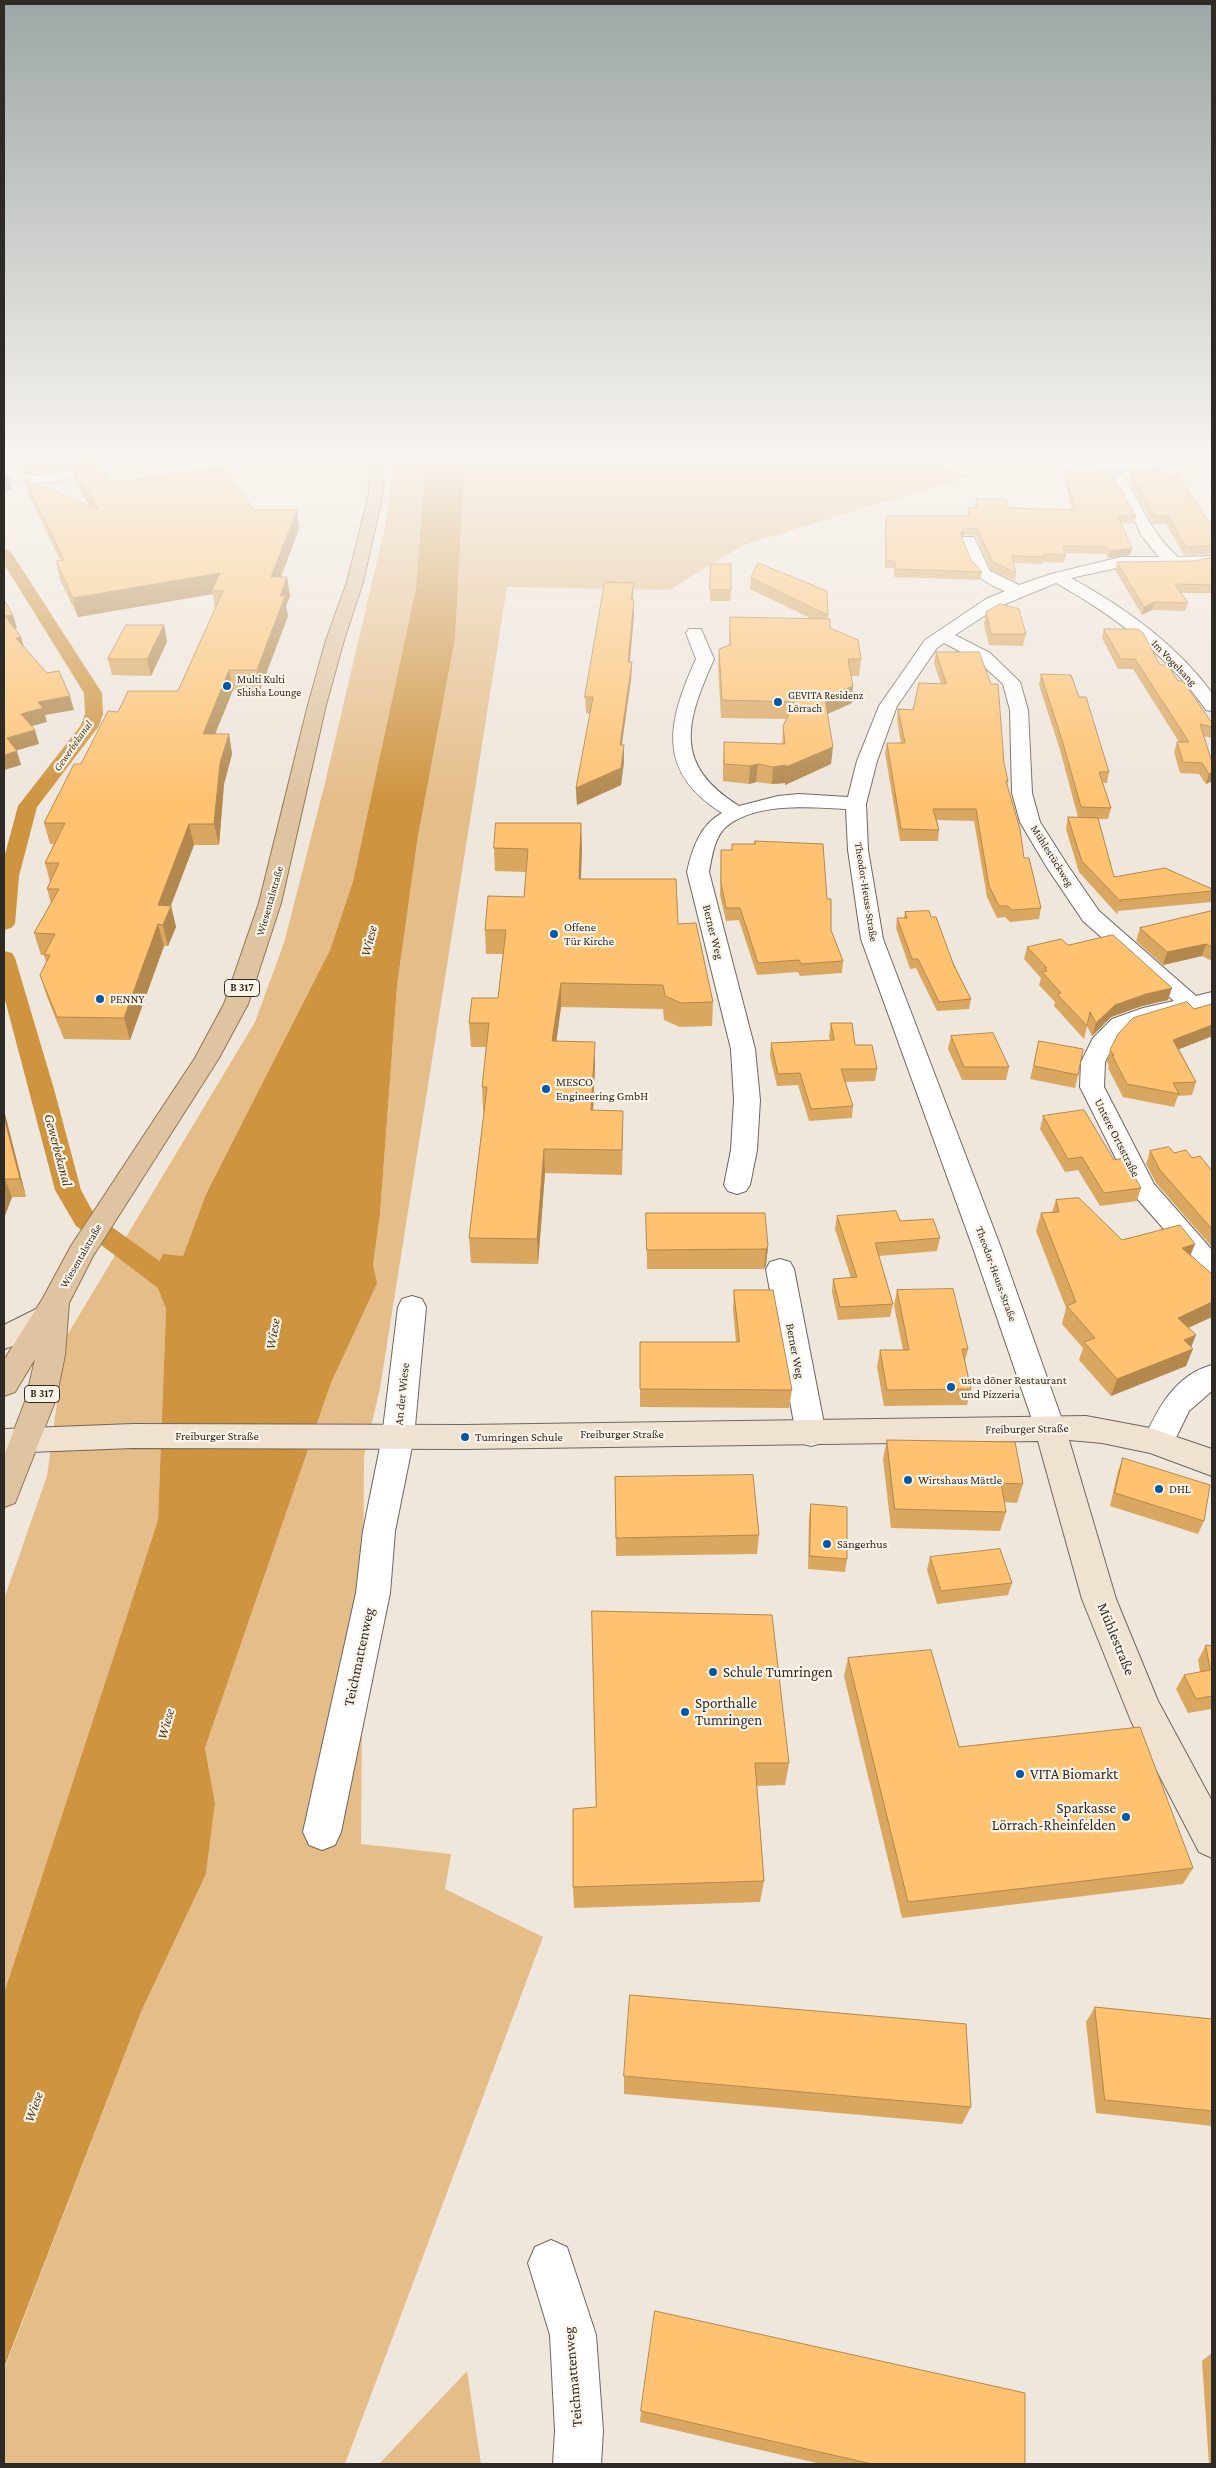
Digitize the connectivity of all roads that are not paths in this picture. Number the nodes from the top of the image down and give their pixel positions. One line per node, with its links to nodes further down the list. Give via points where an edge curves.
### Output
1 (357, 572): 16 (main road, Wiesentalstraße / B 317, via 335,640 270,903 236,1004 212,1050 81,1253)
2 (981, 572): 5 (street, via 989,579)
3 (1077, 572): 4 (street, Theodor-Heuss-Straße)
4 (1056, 577): 5 (street, Theodor-Heuss-Straße); 8 (street, Im Vogelsang, via 1117,611 1151,638)
5 (1019, 590): 7 (street, Theodor-Heuss-Straße, via 992,603)
6 (695, 633): 10 (street, via 705,659 684,707 681,747 696,781)
7 (943, 636): 9 (street, Theodor-Heuss-Straße, via 931,644 888,706 867,761); 11 (street, Mühlestückweg, via 984,657 1011,682 1019,710 1022,793 1030,822 1091,916 1138,960)
8 (1212, 706)
9 (856, 804): 10 (street, Berner Weg, via 799,800); 20 (street, Theodor-Heuss-Straße, via 858,850 872,939)
10 (736, 813): 12 (street, Berner Weg, via 718,822 703,847 698,872 743,1049 747,1100 744,1150)
11 (1202, 1002): 14 (street, Untere Ortsstraße, via 1151,1013 1120,1024 1102,1043 1093,1062 1092,1087 1143,1189)
12 (737, 1185)
13 (780, 1269): 21 (street, Berner Weg)
14 (1212, 1270)
15 (412, 1308): 23 (street, An der Wiese)
16 (51, 1309): 17 (street); 19 (main road, B 317); 22 (main road, B 317, via 52,1348 45,1386)
17 (4, 1338)
18 (1212, 1376): 24 (street, via 1188,1392 1173,1408)
19 (4, 1384)
20 (1050, 1428): 21 (street, Freiburger Straße); 24 (street, Freiburger Straße, via 1086,1428); 29 (street, Mühlestraße, via 1099,1599 1144,1709)
21 (811, 1434): 23 (street, Freiburger Straße)
22 (11, 1436): 23 (street, Freiburger Straße); 27 (main road, B 317)
23 (388, 1437): 26 (street, An der Wiese)
24 (1159, 1442): 25 (street, Freiburger Straße)
25 (1212, 1463)
26 (388, 1480): 28 (street, Teichmattenweg, via 373,1593)
27 (4, 1494)
28 (322, 1832)
29 (1212, 1839)
30 (551, 2263): 31 (street, Teichmattenweg, via 572,2336 579,2431)
31 (577, 2464)

